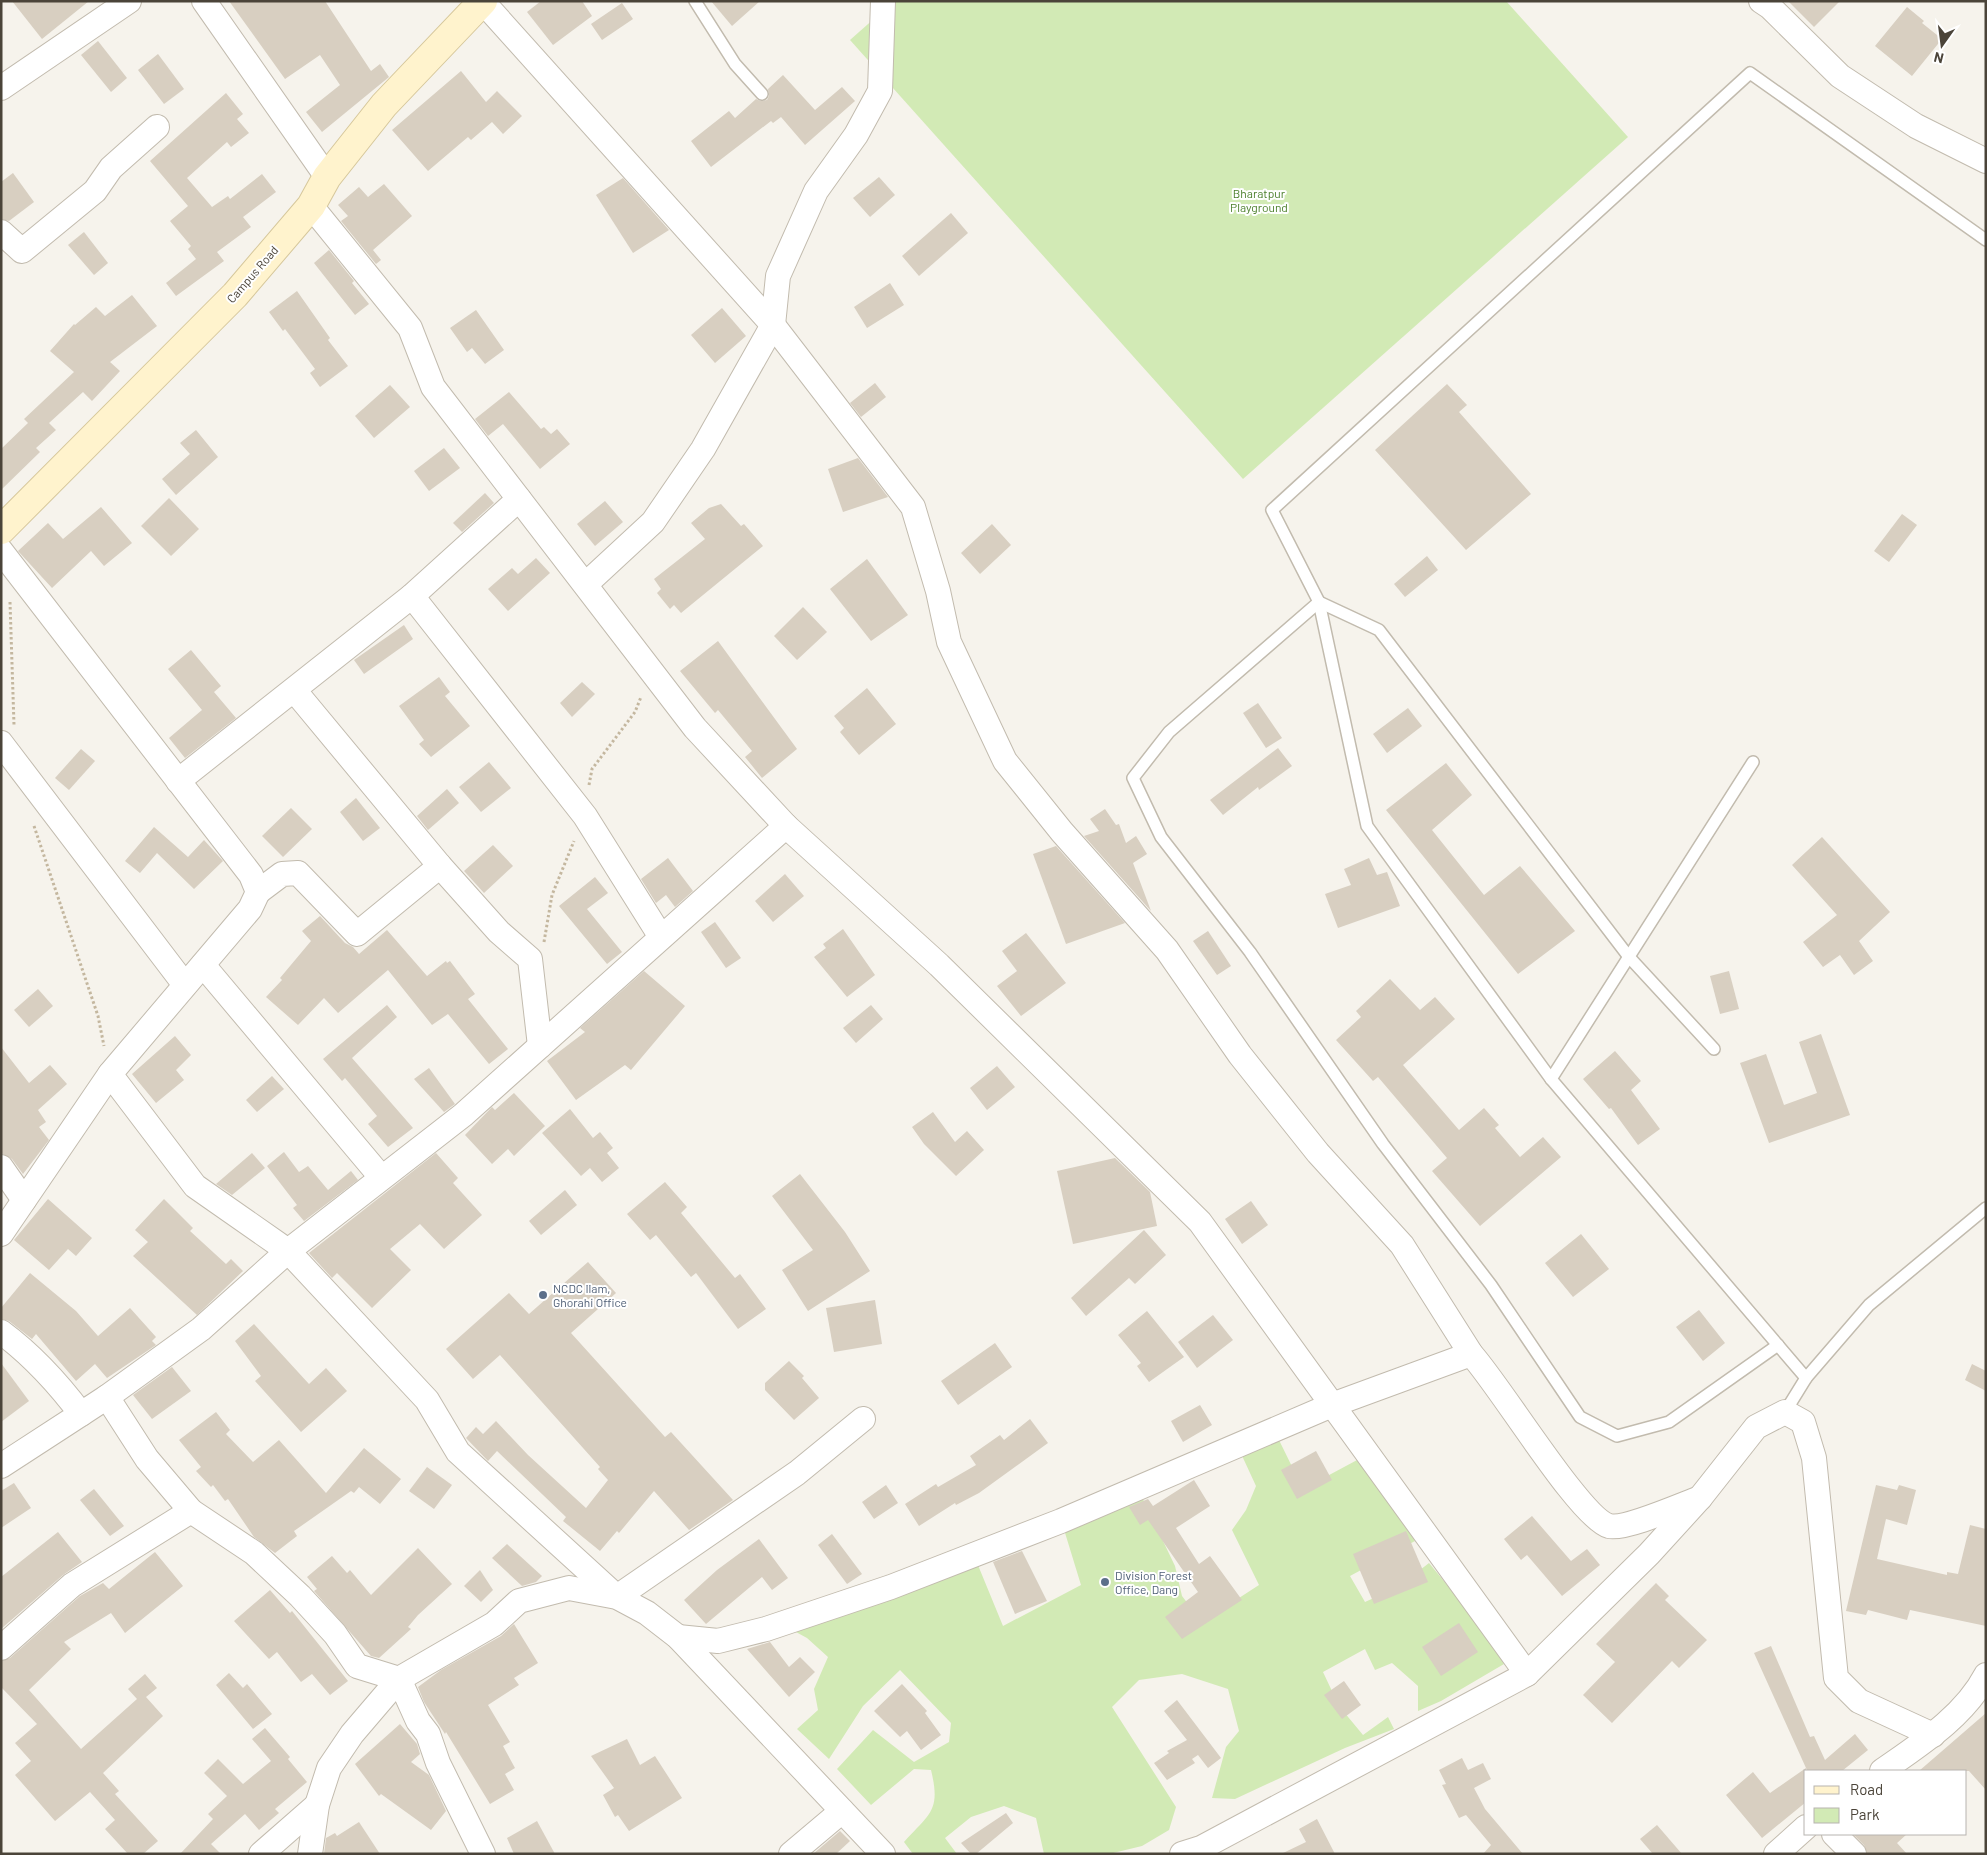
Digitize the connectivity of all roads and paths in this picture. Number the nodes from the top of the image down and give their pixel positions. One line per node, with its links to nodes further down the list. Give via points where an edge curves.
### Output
1 (204, 1): 11 (street)
2 (483, 1): 11 (street, Campus Road, via 384,105); 15 (street)
3 (694, 1): 8 (lane, via 735,64)
4 (883, 1): 15 (street, via 880,91 856,135 816,191 778,276)
5 (122, 3): 7 (street)
6 (1770, 3): 10 (street, via 1840,76 1916,126)
7 (1, 88)
8 (762, 94)
9 (156, 127): 13 (street, via 112,168 95,191 22,251)
10 (1986, 161)
11 (327, 177): 12 (street, Campus Road)
12 (311, 206): 16 (street, via 410,328 433,387); 17 (street, Campus Road, via 235,294)
13 (1, 232)
14 (1986, 240): 21 (lane, via 1750,73 1272,510)
15 (773, 325): 19 (street, via 703,449 653,522); 45 (street, via 913,507 938,591 949,642 1004,760 1062,832 1167,950 1240,1055 1318,1153 1402,1245)
16 (519, 499): 19 (street); 20 (street)
17 (1, 530)
18 (1, 551): 25 (street)
19 (586, 584): 26 (street, via 695,728)
20 (412, 596): 22 (street); 29 (street, via 584,816)
21 (1319, 602): 30 (lane, via 1379,630); 36 (lane, via 1368,826); 44 (lane, via 1169,732 1133,778 1161,837 1250,952 1383,1144 1491,1285 1580,1417 1617,1436 1669,1422)
22 (294, 690): 25 (street); 27 (street)
23 (1, 743): 32 (street)
24 (1753, 762): 30 (lane)
25 (178, 781): 28 (street, via 251,875)
26 (786, 826): 29 (street); 48 (street, via 939,965 1200,1222)
27 (440, 866): 28 (street, via 357,934 298,873 282,874); 33 (street, via 499,932 530,959)
28 (258, 892): 31 (street, via 250,909)
29 (661, 938): 33 (street)
30 (1629, 957): 34 (lane); 36 (lane)
31 (203, 965): 32 (street); 38 (street)
32 (185, 985): 35 (street)
33 (540, 1046): 38 (street, via 463,1115)
34 (1714, 1049)
35 (110, 1074): 39 (street); 42 (street, via 195,1186)
36 (1551, 1079): 44 (lane)
37 (1, 1167): 39 (street)
38 (381, 1177): 42 (street)
39 (24, 1200): 41 (street)
40 (1986, 1208): 46 (lane, via 1869,1305)
41 (1, 1234)
42 (288, 1251): 47 (street, via 200,1329); 55 (street, via 427,1400 458,1452)
43 (1, 1332): 50 (street, via 37,1362)
44 (1778, 1345): 46 (lane)
45 (1470, 1354): 48 (street); 53 (street, via 1487,1372 1551,1464 1596,1519 1609,1526 1624,1527)
46 (1806, 1378): 49 (lane)
47 (107, 1397): 50 (street); 54 (street, via 147,1459)
48 (1332, 1405): 56 (street, via 1061,1521 891,1587 766,1629 718,1641); 58 (street)
49 (1785, 1412): 53 (street, via 1756,1426); 61 (street, via 1803,1422 1814,1458 1836,1678 1860,1701)
50 (81, 1414): 52 (street)
51 (863, 1419): 55 (street, via 797,1473)
52 (1, 1466)
53 (1700, 1498): 58 (street, via 1649,1554)
54 (191, 1511): 57 (street, via 72,1585); 59 (street, via 254,1554 300,1596 335,1634 357,1666)
55 (617, 1597): 56 (street, via 646,1613); 59 (street, via 569,1588 519,1602 494,1624)
56 (678, 1637): 64 (street)
57 (1, 1648)
58 (1527, 1674): 72 (street, via 1201,1848)
59 (399, 1679): 63 (street, via 352,1734 329,1768); 69 (street)
60 (1983, 1684): 61 (street)
61 (1934, 1735): 62 (street)
62 (1883, 1770)
63 (317, 1805): 67 (street); 68 (street)
64 (842, 1811): 70 (street); 71 (street)
65 (1804, 1829): 73 (street)
66 (1835, 1835): 74 (street)
67 (261, 1854)
68 (310, 1854)
69 (483, 1854)
70 (791, 1854)
71 (883, 1854)
72 (1182, 1854)
73 (1776, 1854)
74 (1854, 1854)

